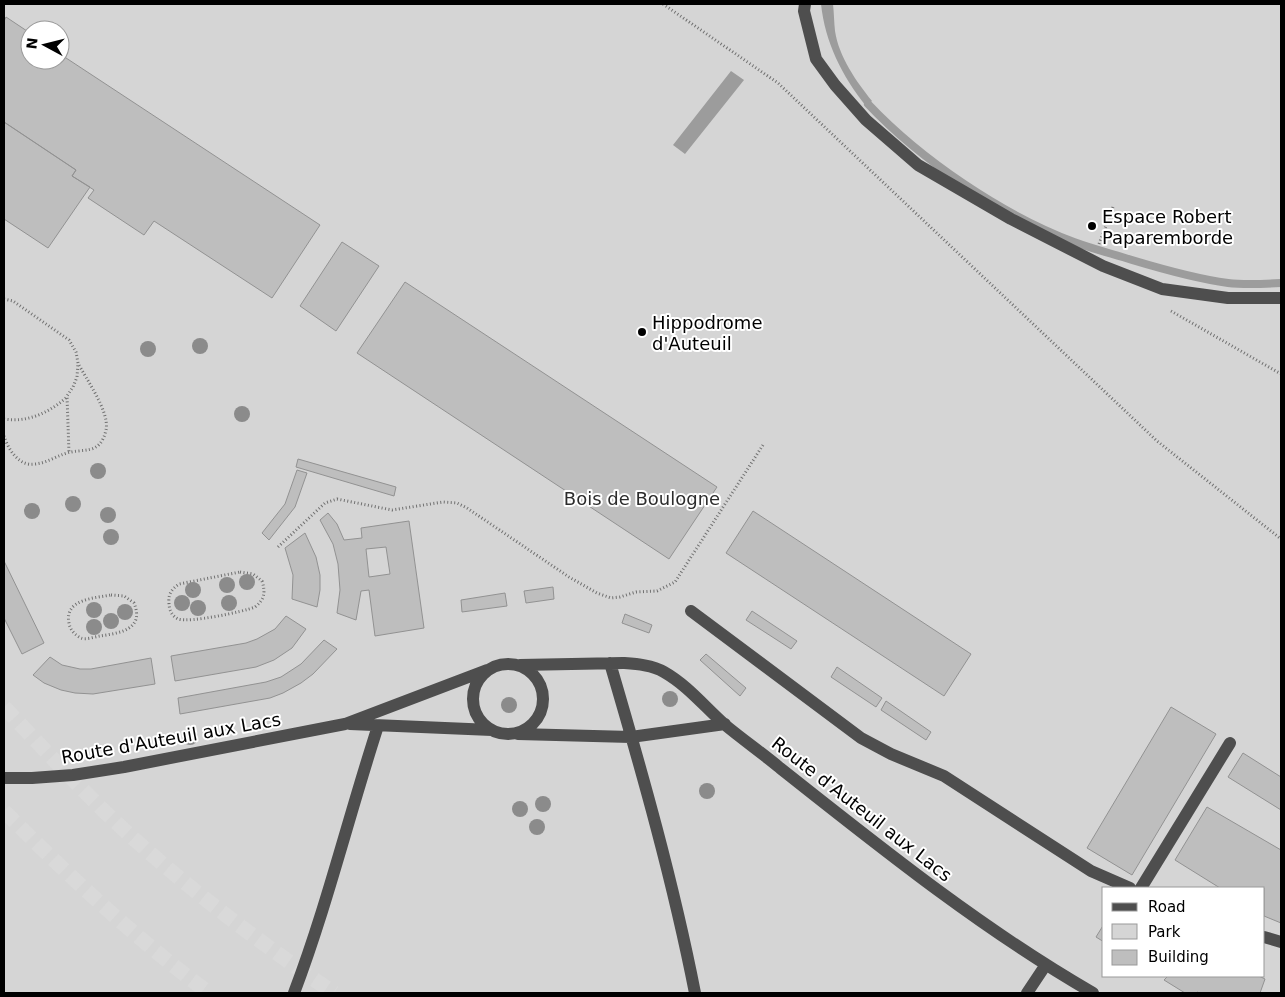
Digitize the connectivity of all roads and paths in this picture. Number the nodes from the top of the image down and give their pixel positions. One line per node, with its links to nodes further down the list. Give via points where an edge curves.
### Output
1 (663, 4): 15 (path, via 778,83 1157,441)
2 (805, 4): 4 (street, via 816,59 866,120 918,164 1011,219)
3 (1113, 207): 4 (path)
4 (1093, 261): 5 (street)
5 (1162, 289): 6 (street, via 1228,298); 9 (path, via 1165,307)
6 (1281, 298)
7 (4, 299): 8 (path, via 13,301 69,340)
8 (78, 363): 10 (path, via 74,387); 14 (path, via 106,417 107,429 95,448)
9 (1281, 374)
10 (67, 396): 11 (path, via 52,409 32,417); 14 (path)
11 (4, 419)
12 (4, 436): 14 (path, via 7,446 26,464 34,465)
13 (763, 445): 16 (path, via 675,582 657,591 614,598 597,593 467,508 452,502 392,510 330,500)
14 (69, 453)
15 (1281, 539)
16 (278, 546)
17 (691, 611): 31 (street, via 861,738 944,776 1091,871)
18 (176, 618): 18 (path, via 168,601 172,590 179,584 240,572 253,574 262,582 264,596 255,608 190,620)
19 (68, 622): 19 (path, via 75,634 82,638 122,632 135,620 135,607 128,597 120,595 82,600 71,611)
20 (610, 663): 21 (street, Route d'Auteuil aux Lacs); 24 (street, Route d'Auteuil aux Lacs, via 639,664 662,671); 28 (street)
21 (520, 665): 22 (street, via 509,663); 27 (street, via 538,680 543,702 534,722)
22 (487, 670): 23 (street); 26 (street, via 474,689 473,701 482,723)
23 (345, 724): 25 (street); 30 (street, Route d'Auteuil aux Lacs, via 124,767 73,775)
24 (725, 724): 28 (street); 35 (street, Route d'Auteuil aux Lacs, via 924,880)
25 (378, 726): 26 (street); 36 (street, via 312,946)
26 (492, 730): 27 (street)
27 (515, 734): 28 (street)
28 (631, 737): 37 (street, via 653,811)
29 (1230, 743): 32 (street)
30 (4, 778)
31 (1128, 887)
32 (1142, 887)
33 (1265, 937): 34 (street)
34 (1281, 942)
35 (1046, 966): 38 (street); 39 (street, Route d'Auteuil aux Lacs)
36 (294, 993)
37 (696, 993)
38 (1027, 993)
39 (1093, 993)

